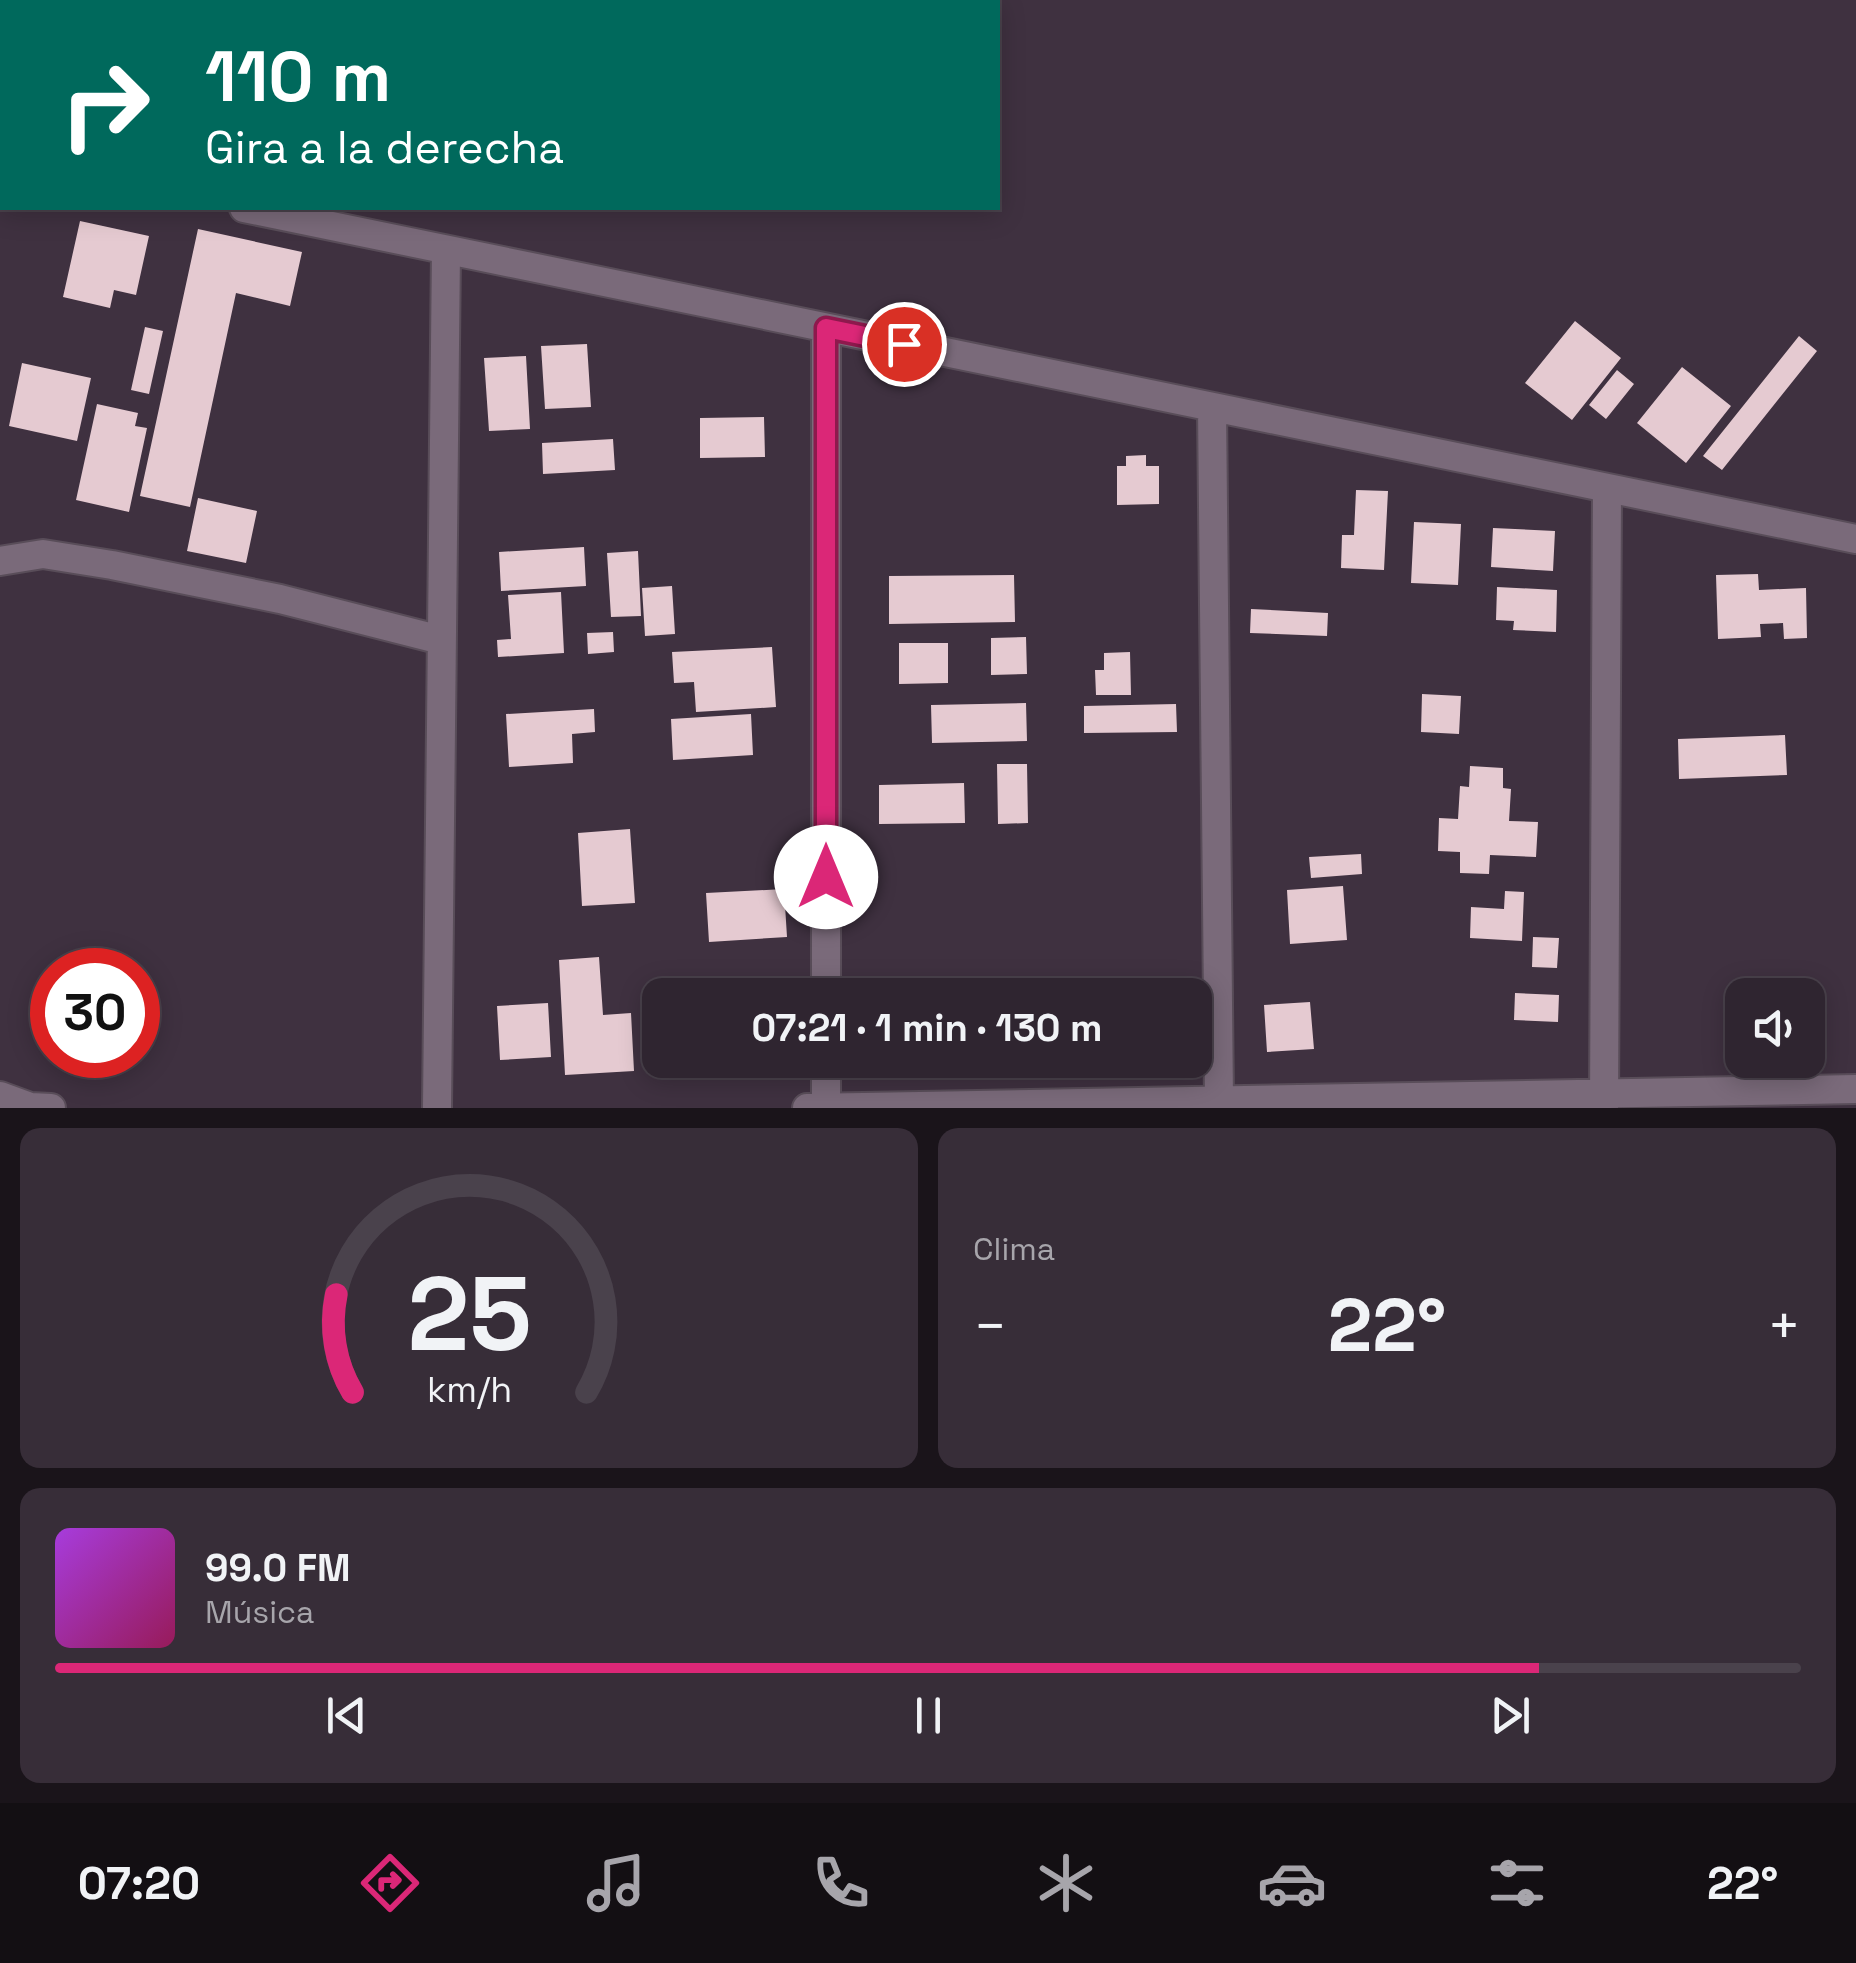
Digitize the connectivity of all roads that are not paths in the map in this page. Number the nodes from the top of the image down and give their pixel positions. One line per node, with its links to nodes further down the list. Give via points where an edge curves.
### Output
1 (254, 210): 2 (street)
2 (446, 250): 3 (street); 8 (street)
3 (826, 328): 4 (street); 9 (street)
4 (1212, 408): 5 (street); 13 (street)
5 (1607, 488): 6 (street); 14 (street)
6 (1856, 539)
7 (0, 561): 8 (street, via 43,554 112,565)
8 (440, 640): 16 (street)
9 (826, 978)
10 (826, 1078): 18 (street)
11 (1856, 1089): 14 (street)
12 (0, 1096): 15 (street)
13 (1218, 1101): 14 (street); 18 (street)
14 (1604, 1101)
15 (51, 1108)
16 (437, 1108)
17 (806, 1108): 18 (street)
18 (826, 1108)

